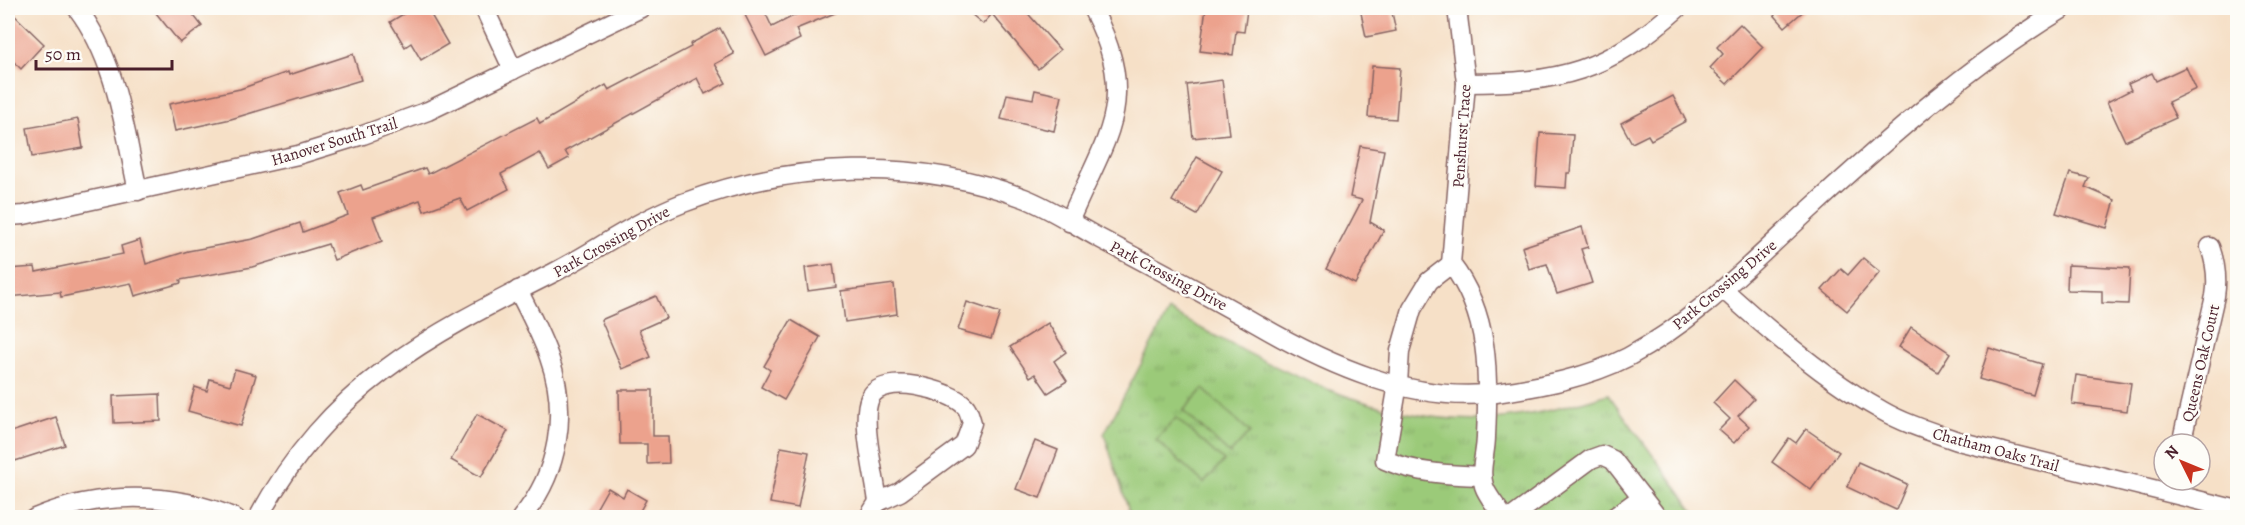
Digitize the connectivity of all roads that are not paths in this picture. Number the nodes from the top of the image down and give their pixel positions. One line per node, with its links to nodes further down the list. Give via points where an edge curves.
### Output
1 (77, 8): 10 (street, via 108,62)
2 (484, 8): 8 (street)
3 (641, 8): 8 (street, Hanover South Trail)
4 (1092, 8): 12 (street, via 1110,46 1117,84 1115,111 1109,138)
5 (1457, 8): 9 (street, Penshurst Trace)
6 (1678, 8): 9 (street, via 1635,44 1585,70 1552,79)
7 (2064, 8): 15 (street, Park Crossing Drive, via 2023,33 1923,108)
8 (513, 70): 10 (street, Hanover South Trail, via 428,111 363,135 298,155)
9 (1466, 83): 14 (street, Penshurst Trace)
10 (138, 191): 11 (street, Hanover South Trail)
11 (8, 216)
12 (1069, 222): 16 (street, Park Crossing Drive, via 1028,200 945,178 870,170 816,172 763,180 682,203 643,220); 17 (street, Park Crossing Drive, via 1302,350 1362,375)
13 (2210, 247): 19 (street, Queens Oak Court, via 2217,281 2215,296)
14 (1451, 264): 17 (street, via 1429,281 1412,309 1400,351); 18 (street, via 1467,285 1482,322)
15 (1723, 289): 18 (street, Park Crossing Drive, via 1630,356 1561,382); 21 (street, Chatham Oaks Trail, via 1846,388 1881,411 1958,441)
16 (518, 290): 28 (street, Park Crossing Drive, via 429,338 374,375 317,432); 29 (street, via 549,356 559,399 554,457 543,484)
17 (1398, 384): 18 (street, Park Crossing Drive, via 1448,393); 20 (street, via 1385,460 1401,467)
18 (1487, 394): 20 (street)
19 (2184, 432)
20 (1482, 476): 31 (street, via 1485,489)
21 (2152, 482)
22 (2188, 492): 25 (street, Chatham Oaks Trail)
23 (1642, 497): 32 (street, via 1613,460 1602,455); 33 (street); 34 (street)
24 (878, 502): 24 (street, via 900,492 964,444 972,423 967,407 949,394 917,386 886,385 871,394 866,408 867,433); 30 (street)
25 (2238, 510)
26 (35, 518): 27 (street, via 94,500 127,497 194,504)
27 (235, 518)
28 (258, 518)
29 (521, 518)
30 (868, 518)
31 (1504, 518)
32 (1511, 518)
33 (1613, 518)
34 (1658, 518)

